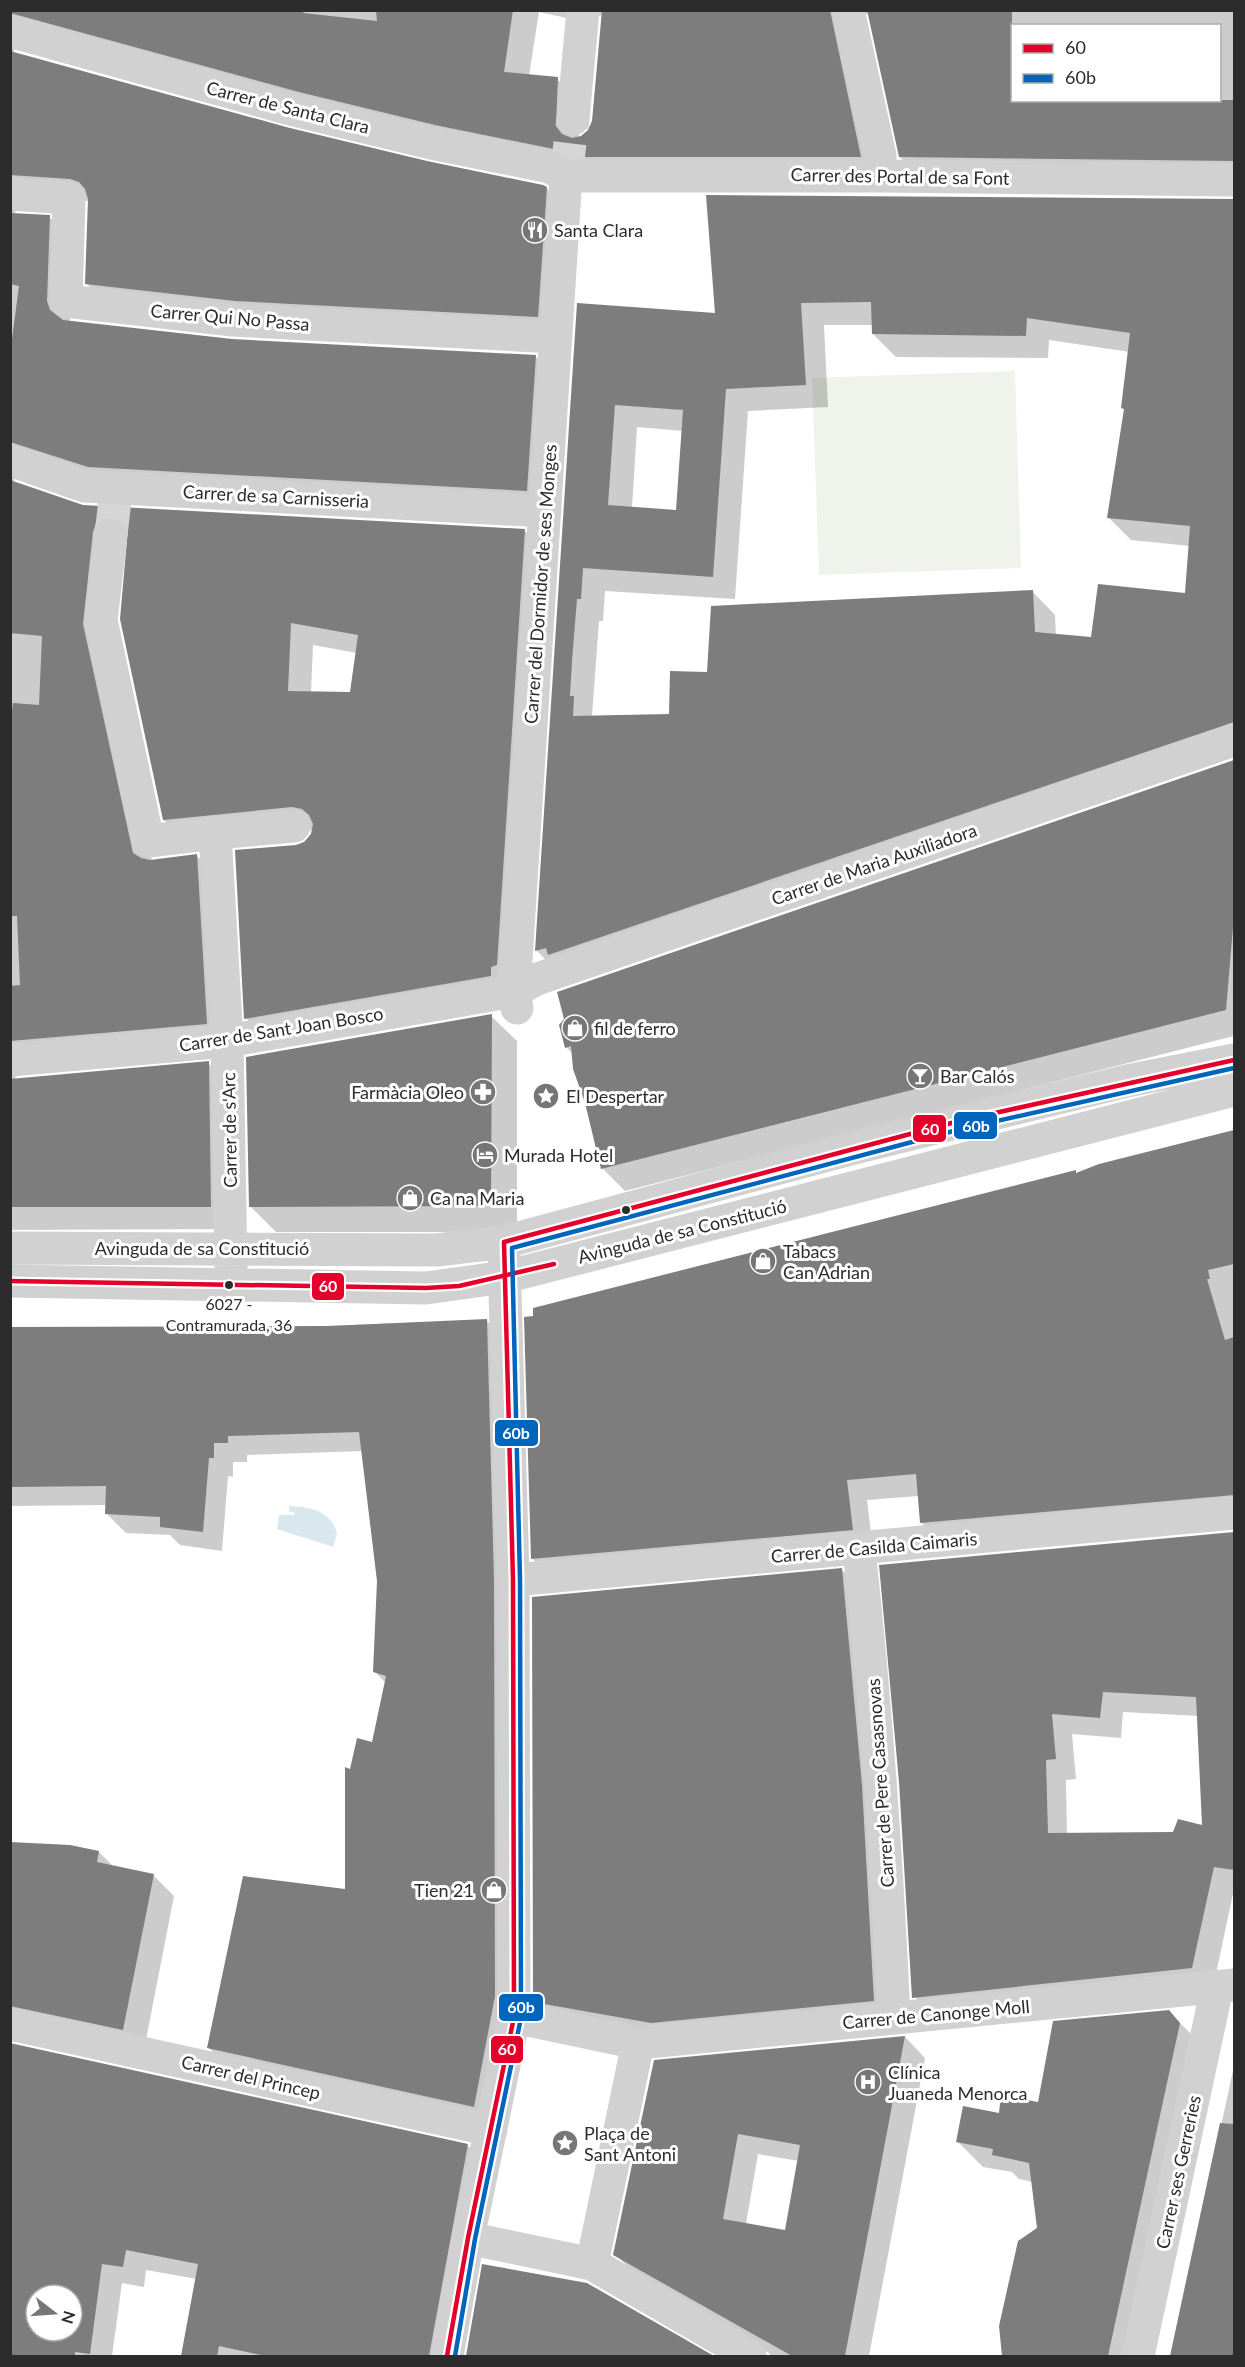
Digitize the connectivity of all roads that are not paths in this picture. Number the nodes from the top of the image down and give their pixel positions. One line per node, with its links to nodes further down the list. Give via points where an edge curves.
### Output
1 (583, 10): 4 (street)
2 (848, 10): 6 (street, via 880,156)
3 (10, 31): 5 (street, Carrer de Santa Clara, via 294,110 550,166)
4 (573, 119)
5 (566, 176): 6 (street, Carrer des Portal de sa Font); 9 (street, Carrer del Dormidor de ses Monges)
6 (880, 176): 7 (street, Carrer des Portal de sa Font)
7 (1234, 180)
8 (10, 194): 9 (street, Carrer Qui No Passa, via 69,198 66,301 233,320)
9 (556, 337): 11 (street, Carrer del Dormidor de ses Monges)
10 (10, 460): 11 (street, Carrer de sa Carnisseria, via 117,494)
11 (545, 511): 16 (street, Carrer del Dormidor de ses Monges)
12 (111, 535): 15 (street, via 101,620 148,841)
13 (1234, 740): 16 (street, Carrer de Maria Auxiliadora, via 537,979)
14 (294, 826): 15 (street)
15 (214, 833): 17 (street, Carrer de s'Arc)
16 (516, 1000): 17 (street, Carrer de Sant Joan Bosco)
17 (227, 1041): 18 (street, Carrer de Sant Joan Bosco); 25 (street, Carrer de s'Arc)
18 (10, 1060)
19 (1234, 1060): 23 (street, Avinguda de sa Constitució, via 1127,1081)
20 (1234, 1069): 22 (street, via 1163,1084)
21 (1234, 1090): 22 (street, Avinguda de sa Constitució)
22 (1146, 1113): 26 (street, Avinguda de sa Constitució)
23 (502, 1233): 25 (street, Avinguda de sa Constitució, via 437,1250); 26 (street)
24 (10, 1248): 25 (street, Avinguda de sa Constitució)
25 (231, 1248): 28 (street, Carrer de s'Arc)
26 (505, 1276): 28 (street, Avinguda de sa Constitució, via 426,1288); 31 (street)
27 (10, 1281): 28 (street, Avinguda de sa Constitució)
28 (231, 1283)
29 (1234, 1513): 30 (street, Carrer de Casilda Caimaris)
30 (859, 1549): 31 (street, Carrer de Casilda Caimaris); 34 (street, Carrer de Pere Casasnovas, via 878,1739)
31 (513, 1580): 33 (street)
32 (1226, 1986): 34 (street, Carrer de Canonge Moll); 42 (street, Carrer ses Gerreries)
33 (514, 2017): 36 (street); 37 (street)
34 (894, 2018): 36 (street, Carrer de Canonge Moll)
35 (10, 2024): 37 (street, Carrer del Princep)
36 (638, 2043): 39 (street)
37 (491, 2130): 38 (street)
38 (468, 2238): 39 (street); 40 (street)
39 (592, 2264): 41 (street)
40 (447, 2356)
41 (750, 2356)
42 (1138, 2356)

